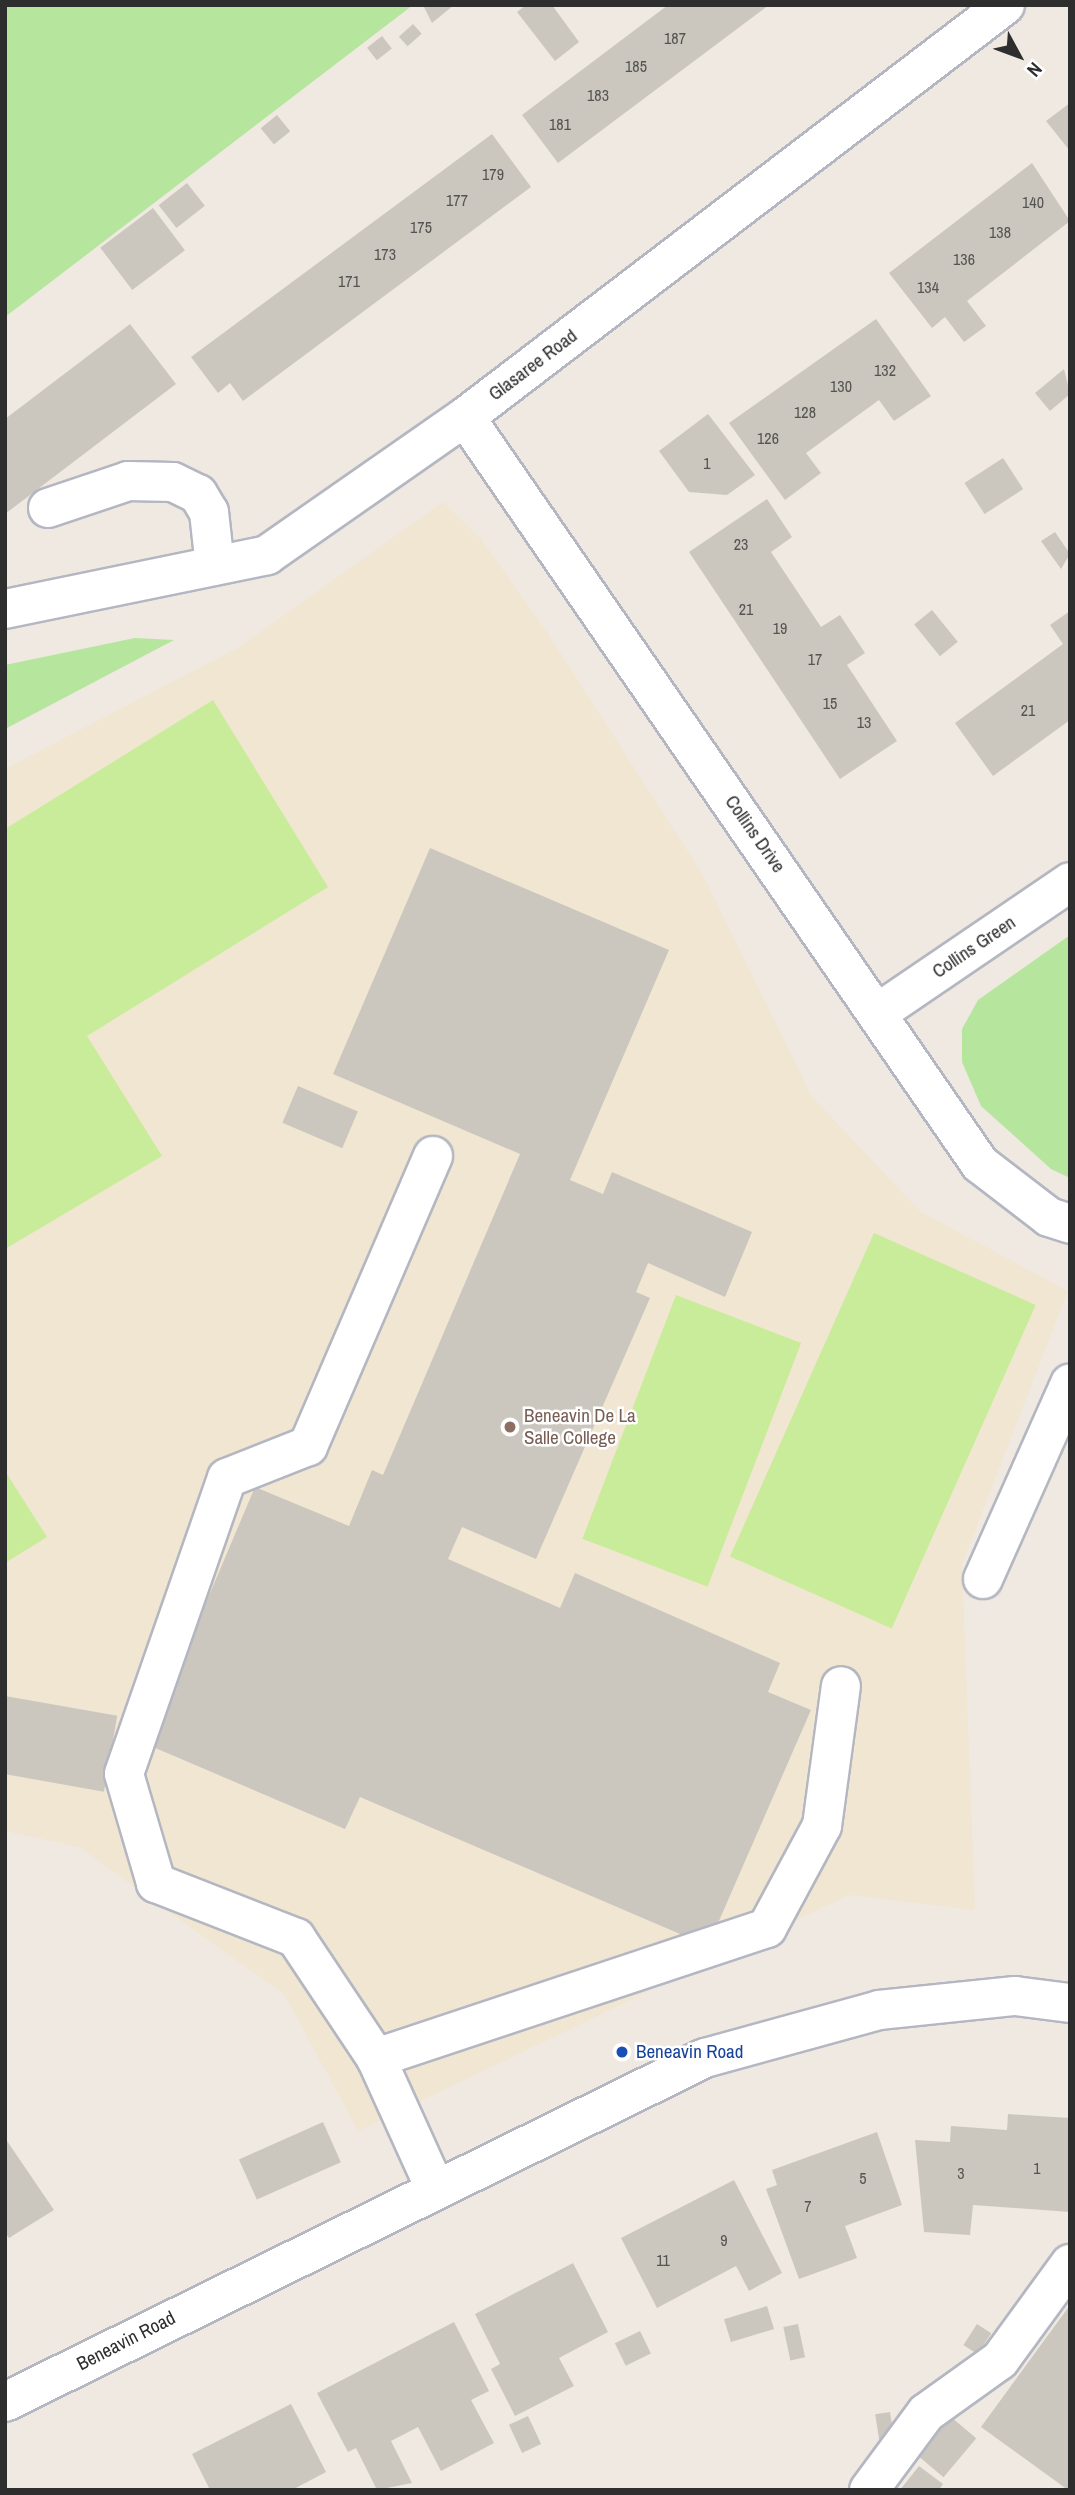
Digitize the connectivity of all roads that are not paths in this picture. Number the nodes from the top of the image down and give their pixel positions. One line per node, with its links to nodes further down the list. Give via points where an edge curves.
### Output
1 (1005, 5): 2 (street, Glasaree Road)
2 (465, 417): 4 (street, Glasaree Road, via 267,555); 7 (street, Collins Drive)
3 (48, 508): 4 (street, via 114,484 173,482 198,494 209,512)
4 (215, 566): 5 (street, Glasaree Road)
5 (5, 609)
6 (1070, 882): 7 (street, Collins Green)
7 (879, 1012): 9 (street, Collins Drive, via 980,1164 1049,1217)
8 (433, 1157): 14 (street, via 308,1446 227,1478 124,1774 156,1883 296,1938)
9 (1070, 1224)
10 (1070, 1384): 11 (street)
11 (983, 1579)
12 (841, 1686): 14 (street, via 822,1826 767,1928)
13 (1070, 2003): 15 (street, Beneavin Road, via 1015,1996 879,2010 705,2058)
14 (376, 2058): 15 (street)
15 (435, 2188): 17 (street, Beneavin Road)
16 (1070, 2264): 18 (street, via 1000,2360 926,2413)
17 (5, 2402)
18 (869, 2490)

